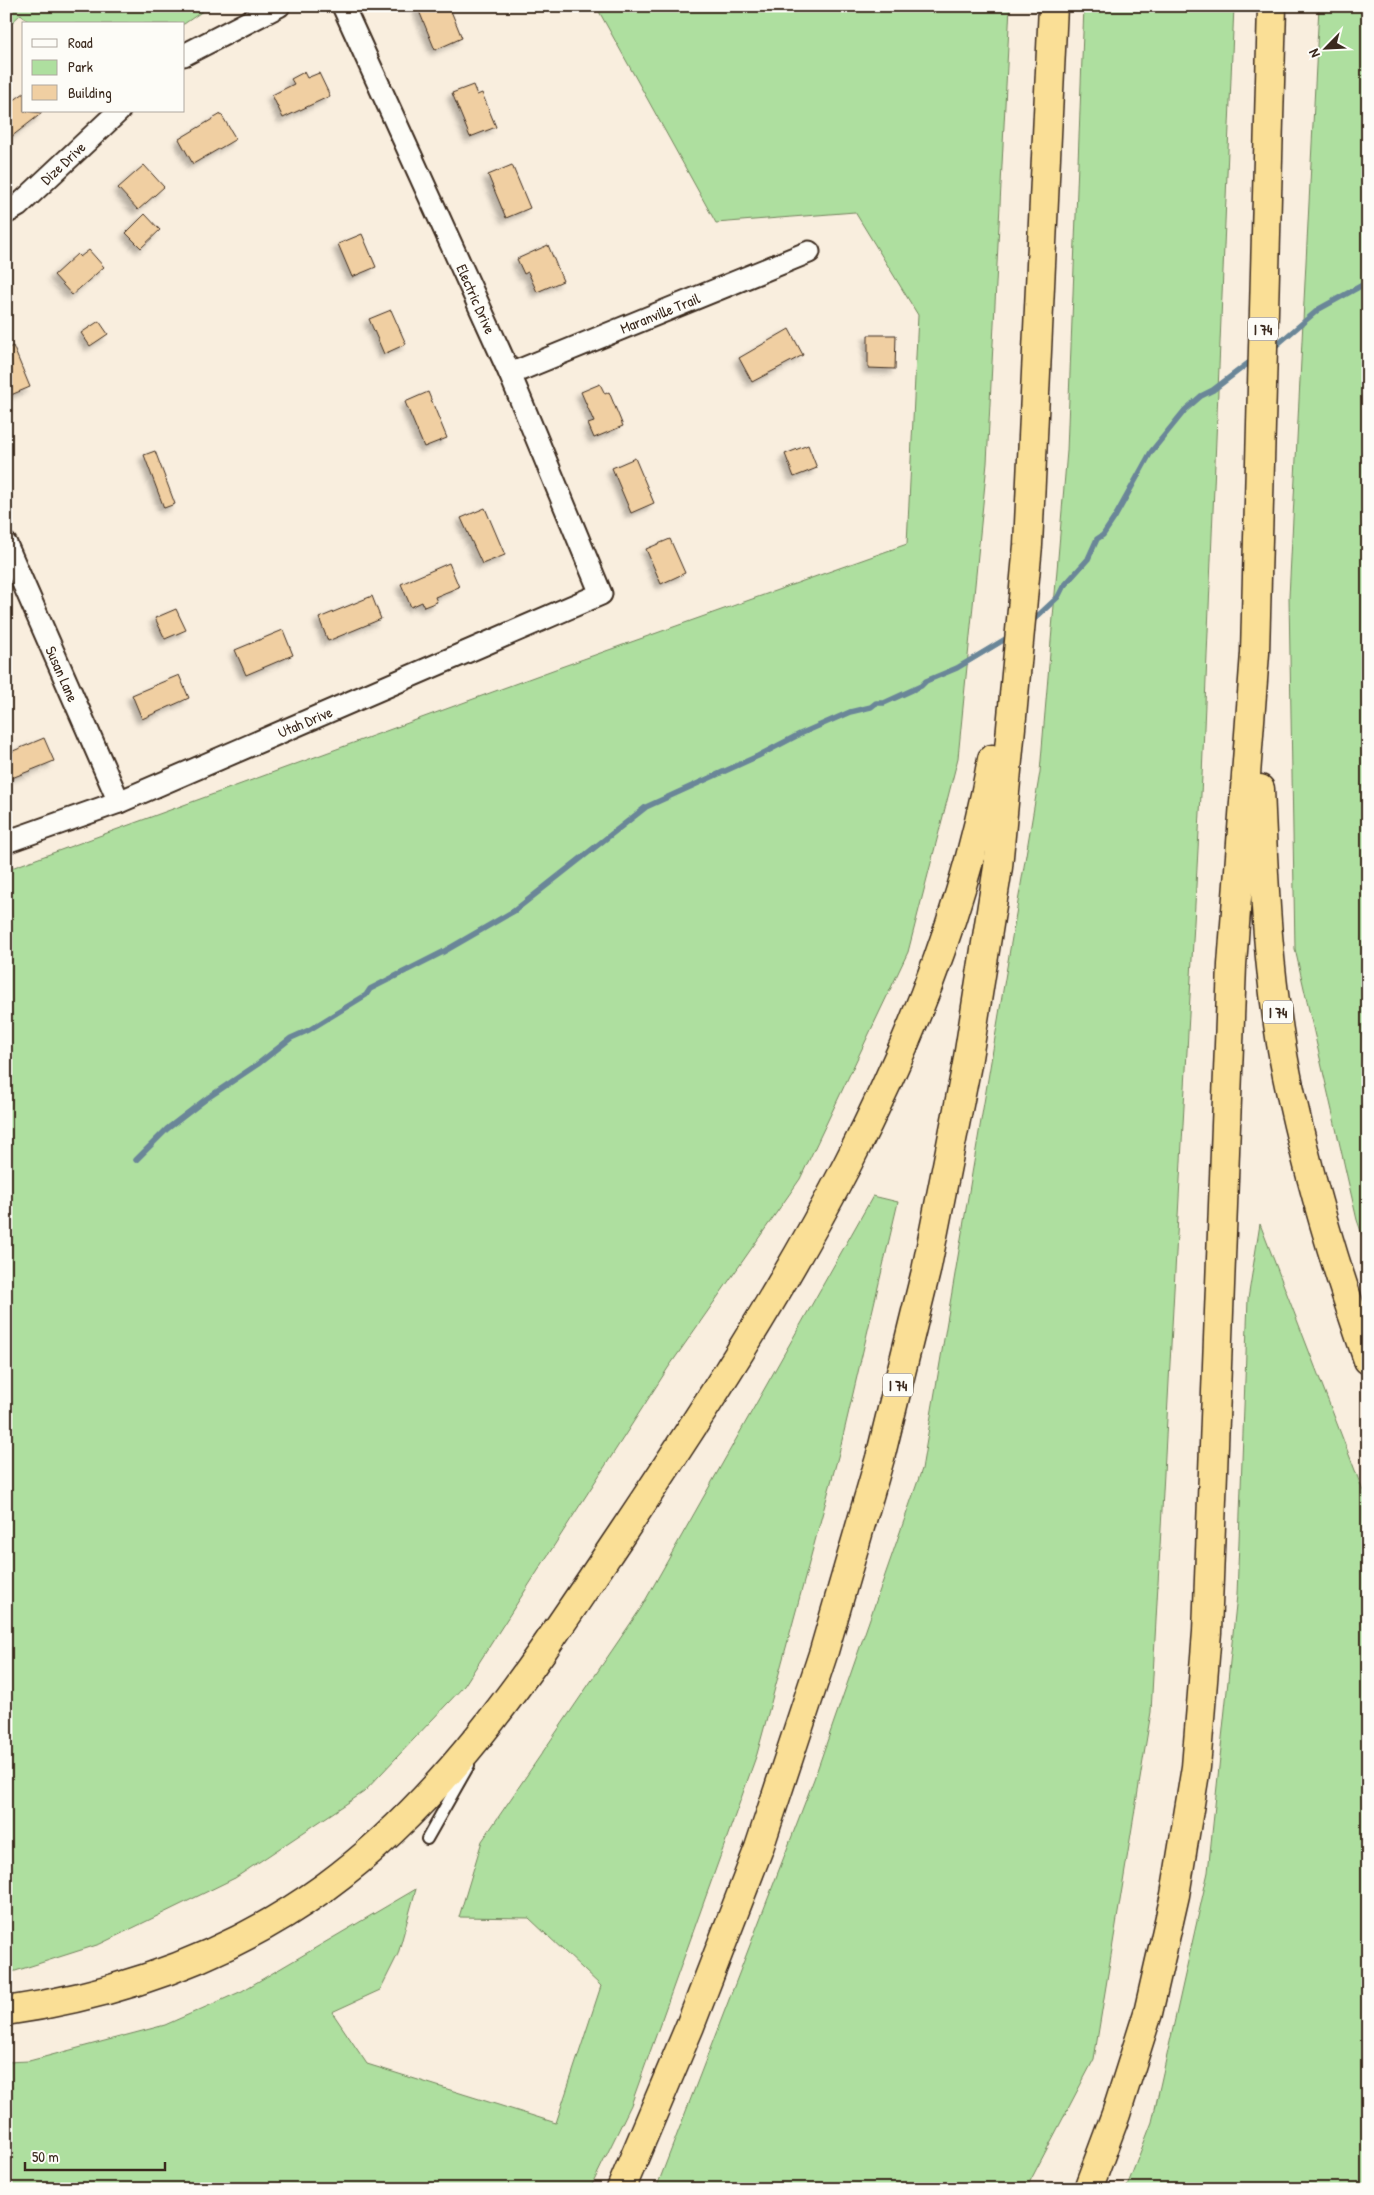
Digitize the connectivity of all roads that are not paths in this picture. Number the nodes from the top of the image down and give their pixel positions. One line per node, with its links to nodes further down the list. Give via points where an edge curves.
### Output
1 (278, 6): 5 (street)
2 (343, 6): 9 (street, Electric Drive)
3 (1053, 6): 11 (highway, I 74)
4 (1272, 6): 13 (highway, I 74)
5 (185, 54)
6 (118, 112): 7 (street, Dize Drive)
7 (6, 214)
8 (809, 252): 9 (street, Maranville Trail)
9 (510, 374): 12 (street, Electric Drive)
10 (6, 544): 14 (street, Susan Lane)
11 (1028, 545): 17 (highway, via 990,773 975,840 943,940 877,1104 836,1189 798,1255 658,1480); 20 (highway, I 74, via 998,866 967,1064 926,1271 883,1449 824,1650 759,1848 690,2026)
12 (601, 594): 14 (street, Utah Drive)
13 (1255, 653): 16 (highway, I 74, via 1264,886 1287,1074 1313,1190); 21 (highway, via 1232,965 1207,1632 1196,1767 1175,1895 1148,2012)
14 (119, 802): 15 (street, Utah Drive)
15 (6, 842)
16 (1368, 1360)
17 (499, 1712): 18 (lane); 19 (highway, via 456,1766 391,1832 325,1887 282,1916 238,1941 135,1983 52,2004)
18 (428, 1839)
19 (6, 2011)
20 (621, 2189)
21 (1088, 2189)

